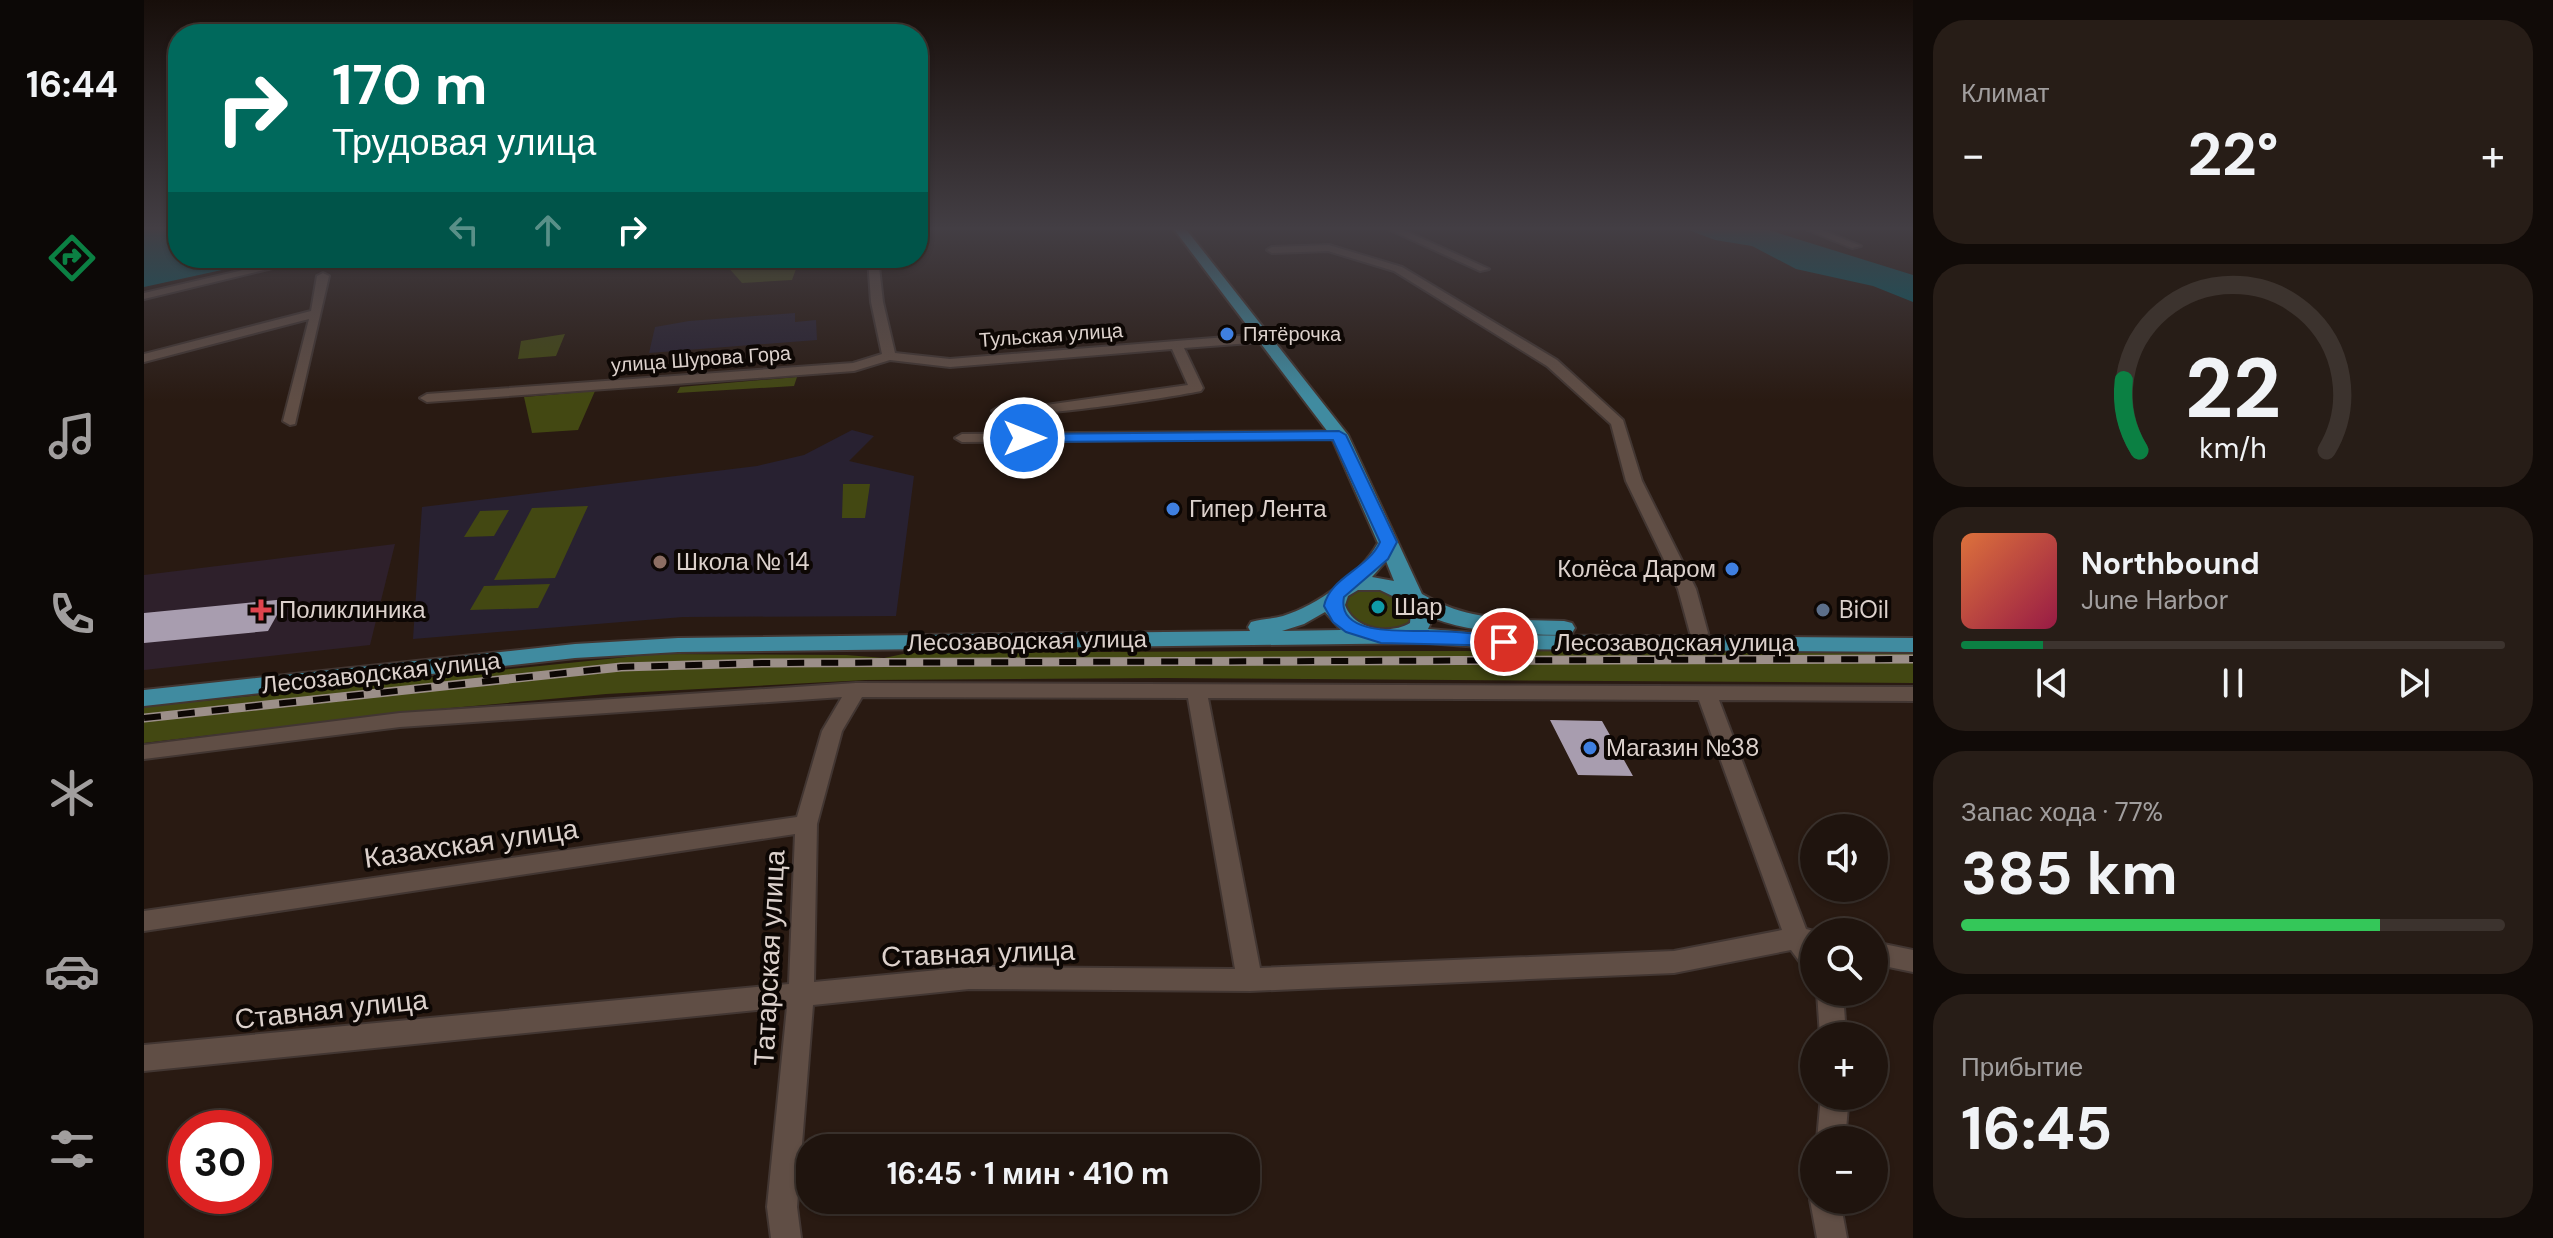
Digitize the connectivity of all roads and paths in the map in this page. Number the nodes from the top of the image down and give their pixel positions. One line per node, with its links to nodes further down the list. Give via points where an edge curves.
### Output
1 (188, 286): 6 (street)
2 (321, 286): 7 (street)
3 (877, 286): 10 (street)
4 (1224, 286): 8 (main road)
5 (1425, 286): 20 (street, via 1552,363 1618,423 1634,481 1687,589)
6 (144, 296)
7 (316, 313): 11 (street); 14 (street)
8 (1264, 338): 9 (street, Тульская улица); 15 (main road)
9 (1176, 345): 10 (street, Тульская улица, via 950,363); 13 (street, via 1196,388)
10 (889, 356): 12 (street, улица Шурова Гора, via 842,368)
11 (144, 358)
12 (427, 398)
13 (999, 411)
14 (290, 421)
15 (1339, 435): 16 (street); 17 (main road)
16 (962, 438)
17 (1388, 542): 18 (main road, Лесозаводская улица, via 1382,556); 19 (main road)
18 (1339, 591): 19 (main road, via 1376,583); 22 (main road, via 1333,606 1345,623); 24 (main road, Лесозаводская улица, via 1299,618 1268,627 682,633)
19 (1414, 599): 20 (main road, Лесозаводская улица, via 1447,616 1496,625); 22 (main road, via 1422,612 1421,624)
20 (1699, 633): 21 (main road, Лесозаводская улица)
21 (1913, 634)
22 (1391, 637): 23 (main road, Лесозаводская улица); 29 (main road, Лесозаводская улица, via 678,645 575,651)
23 (1913, 645)
24 (144, 685)
25 (856, 690): 26 (street, Лесозаводская улица); 30 (street, Лесозаводская улица, via 479,713); 31 (street, Татарская улица, via 832,731)
26 (1197, 691): 27 (street, Лесозаводская улица); 37 (street)
27 (1707, 694): 28 (street, Лесозаводская улица); 33 (street)
28 (1913, 694)
29 (144, 698)
30 (144, 752)
31 (806, 824): 32 (street, Казахская улица); 38 (street, Татарская улица)
32 (144, 921)
33 (1800, 927)
34 (1800, 941): 37 (street, Ставная улица, via 1674,962)
35 (1888, 956): 36 (street)
36 (1913, 961)
37 (1250, 980): 38 (street, Ставная улица, via 969,978)
38 (801, 993): 39 (street, Ставная улица); 41 (street, Татарская улица, via 782,1207)
39 (144, 1058)
40 (1828, 1214): 42 (street)
41 (786, 1238)
42 (1832, 1238)

